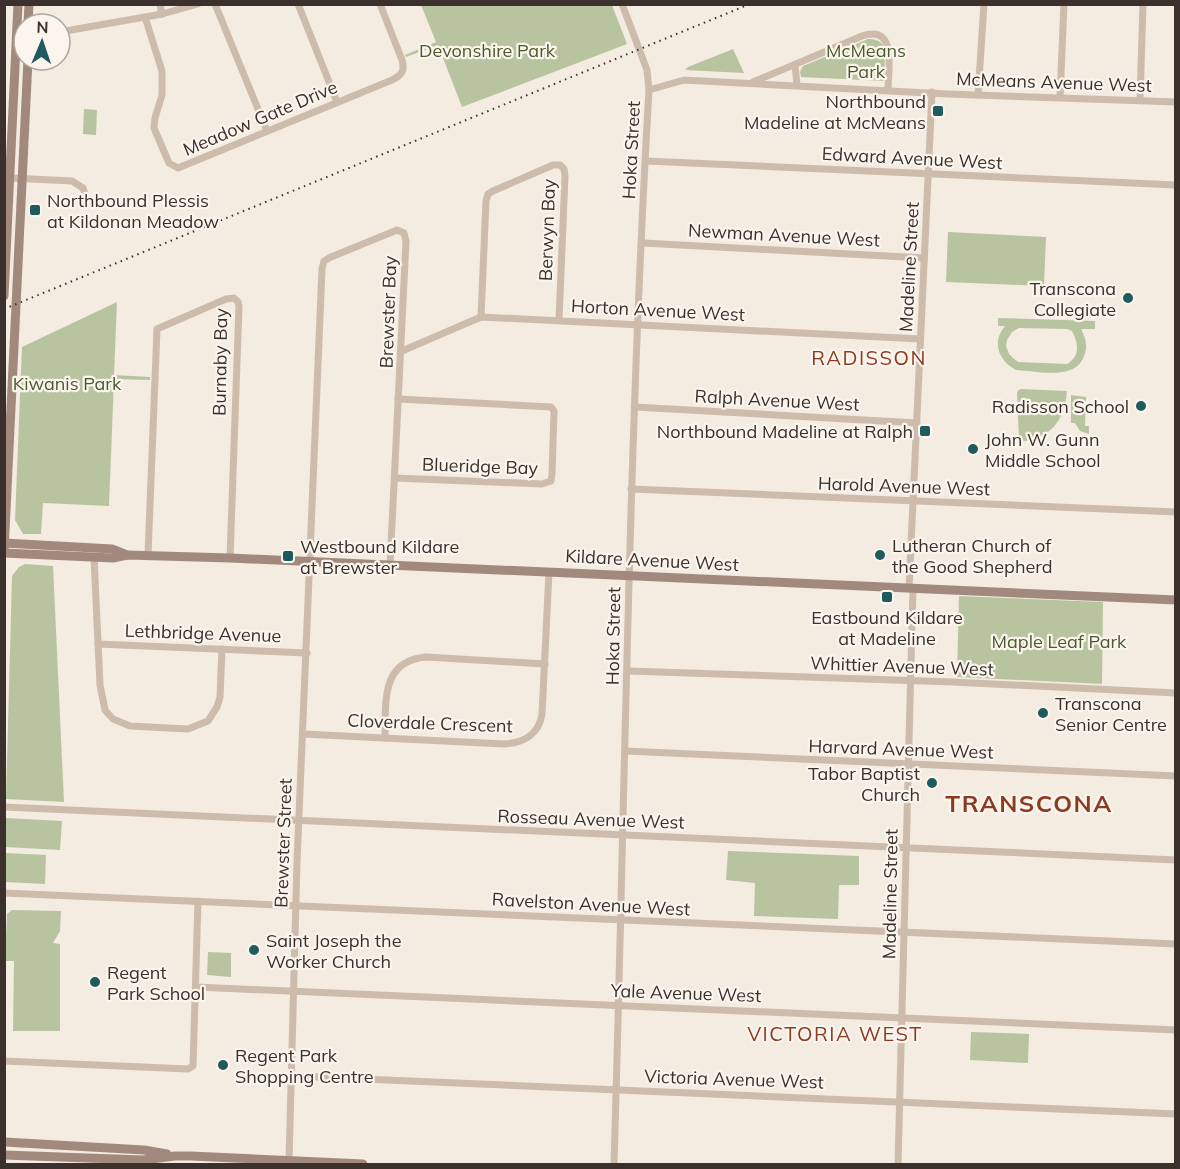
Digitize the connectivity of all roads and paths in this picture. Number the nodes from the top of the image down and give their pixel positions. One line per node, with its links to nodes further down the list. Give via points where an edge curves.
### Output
1 (160, 4): 10 (street)
2 (198, 4): 10 (street)
3 (215, 4): 26 (street)
4 (298, 4): 24 (street)
5 (380, 4): 24 (street, Meadow Gate Drive, via 404,70 392,80)
6 (622, 4): 18 (street, Hoka Street, via 647,70)
7 (984, 4): 21 (street)
8 (1064, 4): 22 (street)
9 (1143, 4): 23 (street)
10 (162, 14): 11 (street)
11 (145, 17): 12 (street); 26 (street, Meadow Gate Drive, via 162,71 162,95 154,128 172,167 182,167)
12 (72, 30)
13 (795, 65): 16 (street); 17 (street); 19 (street, via 862,36 876,34 888,46)
14 (17, 72): 29 (main road)
15 (27, 72): 30 (main road)
16 (751, 83): 17 (street, McMeans Avenue West); 18 (street, McMeans Avenue West, via 684,80)
17 (797, 85): 19 (street, McMeans Avenue West)
18 (649, 90): 27 (street, Hoka Street)
19 (888, 90): 20 (street, McMeans Avenue West)
20 (932, 92): 21 (street, McMeans Avenue West); 28 (street, Madeline Street)
21 (978, 95): 22 (street, McMeans Avenue West)
22 (1060, 98): 23 (street, McMeans Avenue West)
23 (1140, 100): 25 (street, McMeans Avenue West)
24 (337, 102): 26 (street, Meadow Gate Drive)
25 (1176, 102)
26 (267, 131)
27 (646, 161): 28 (street, Edward Avenue West); 35 (street, Hoka Street)
28 (929, 175): 31 (street, Edward Avenue West); 36 (street, Madeline Street)
29 (10, 178): 30 (street); 33 (main road)
30 (22, 178): 32 (street, via 72,181 83,188); 34 (main road)
31 (1176, 185)
32 (86, 197)
33 (6, 238): 34 (main road); 37 (main road)
34 (19, 238): 50 (main road)
35 (643, 243): 36 (street, Newman Avenue West); 40 (street, Hoka Street)
36 (924, 258): 41 (street, Madeline Street)
37 (4, 296)
38 (481, 317): 39 (street, Horton Avenue West); 39 (street, Berwyn Bay, via 488,194 560,165 565,176); 42 (street, Horton Avenue West)
39 (559, 320): 40 (street, Horton Avenue West)
40 (639, 325): 41 (street, Horton Avenue West); 44 (street, Hoka Street)
41 (920, 339): 45 (street, Madeline Street)
42 (402, 351): 43 (street, Brewster Bay); 56 (street, Brewster Bay, via 406,241 404,233 397,230 324,261)
43 (398, 399): 46 (street, Brewster Bay); 46 (street, Blueridge Bay, via 551,407 552,474 551,481 542,484)
44 (635, 406): 45 (street, Ralph Avenue West); 47 (street, Hoka Street)
45 (917, 423): 48 (street, Madeline Street)
46 (395, 478): 57 (street, Brewster Bay)
47 (631, 489): 48 (street, Harold Avenue West); 59 (street, Hoka Street)
48 (914, 501): 49 (street, Harold Avenue West); 60 (street, Madeline Street)
49 (1176, 512)
50 (5, 543): 51 (main road); 52 (main road, Kildare Avenue West, via 112,549)
51 (4, 552): 54 (main road, Kildare Avenue West)
52 (127, 555): 53 (main road, Kildare Avenue West); 54 (main road, Kildare Avenue West)
53 (148, 555): 55 (main road, Kildare Avenue West); 55 (street, Burnaby Bay, via 157,329 234,298 239,306)
54 (94, 558): 62 (street)
55 (230, 558): 56 (main road, Kildare Avenue West)
56 (310, 562): 57 (main road, Kildare Avenue West); 64 (street, Brewster Street)
57 (390, 565): 58 (main road, Kildare Avenue West)
58 (549, 572): 59 (main road, Kildare Avenue West); 65 (street, Cloverdale Crescent)
59 (629, 576): 60 (main road, Kildare Avenue West); 66 (street, Hoka Street)
60 (911, 588): 61 (main road, Kildare Avenue West); 67 (street, Madeline Street)
61 (1176, 600)
62 (98, 644): 63 (street, Lethbridge Avenue); 63 (street, via 100,685 105,710 113,719 142,727 188,729 208,721 217,708)
63 (222, 649): 64 (street, Lethbridge Avenue)
64 (307, 652): 69 (street, Brewster Street)
65 (545, 664): 70 (street, Cloverdale Crescent, via 541,722 519,742); 70 (street, via 414,658 395,671 388,685)
66 (628, 670): 67 (street, Whittier Avenue West); 71 (street, Hoka Street)
67 (910, 681): 68 (street, Whittier Avenue West); 72 (street, Madeline Street)
68 (1176, 693)
69 (303, 734): 70 (street, Cloverdale Crescent); 75 (street, Brewster Street)
70 (385, 738)
71 (625, 751): 72 (street, Harvard Avenue West); 76 (street, Hoka Street)
72 (909, 765): 73 (street, Harvard Avenue West); 77 (street, Madeline Street)
73 (1176, 776)
74 (4, 807): 75 (street, Rosseau Avenue West)
75 (298, 820): 76 (street, Rosseau Avenue West); 81 (street, Brewster Street)
76 (623, 835): 77 (street, Rosseau Avenue West); 82 (street, Hoka Street)
77 (906, 848): 78 (street, Rosseau Avenue West); 83 (street, Madeline Street)
78 (1176, 860)
79 (4, 892): 80 (street, Ravelston Avenue West)
80 (198, 901): 81 (street, Ravelston Avenue West); 85 (street)
81 (296, 905): 82 (street, Ravelston Avenue West); 86 (street, Brewster Street)
82 (621, 920): 83 (street, Ravelston Avenue West); 87 (street, Hoka Street)
83 (904, 933): 84 (street, Ravelston Avenue West); 88 (street, Madeline Street)
84 (1176, 944)
85 (196, 987): 86 (street, Yale Avenue West); 90 (street, via 194,1061 188,1069)
86 (294, 991): 87 (street, Yale Avenue West); 91 (street, Brewster Street)
87 (619, 1005): 88 (street, Yale Avenue West); 92 (street, Hoka Street)
88 (903, 1018): 89 (street, Yale Avenue West); 93 (street, Madeline Street)
89 (1176, 1030)
90 (4, 1061)
91 (292, 1076): 92 (street, Victoria Avenue West); 99 (street, Brewster Street)
92 (616, 1089): 93 (street, Victoria Avenue West); 101 (street, Hoka Street)
93 (900, 1101): 94 (street, Victoria Avenue West); 102 (street, Madeline Street)
94 (1176, 1114)
95 (4, 1142): 97 (main road, via 133,1149)
96 (4, 1155): 97 (main road, via 143,1160)
97 (175, 1156): 98 (main road)
98 (192, 1160): 99 (main road)
99 (289, 1161): 100 (main road)
100 (363, 1164)
101 (614, 1164)
102 (898, 1164)

